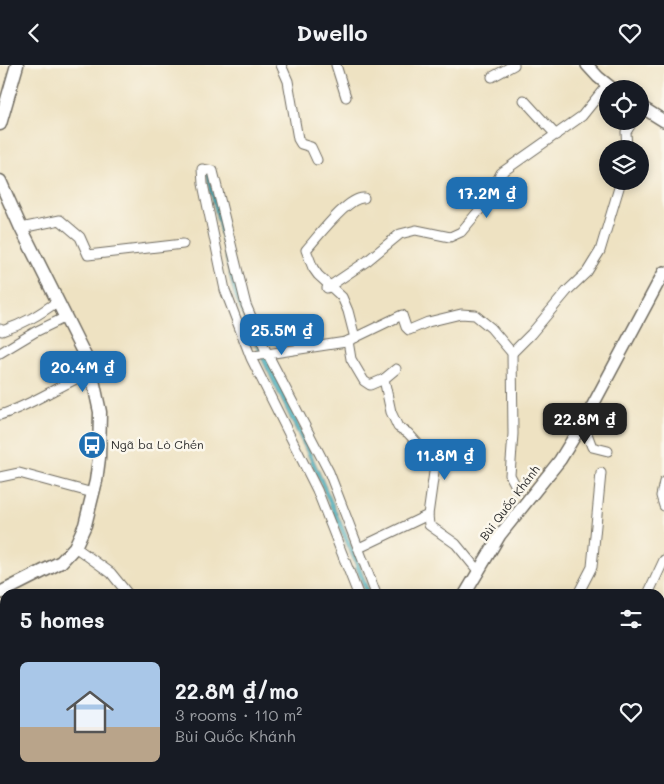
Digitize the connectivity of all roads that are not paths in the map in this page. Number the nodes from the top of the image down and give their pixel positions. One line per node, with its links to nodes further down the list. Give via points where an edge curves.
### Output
1 (17, 65): 13 (main road)
2 (282, 65): 15 (street, via 298,139 301,144 311,147)
3 (336, 65): 8 (street)
4 (514, 65): 6 (street)
5 (588, 65): 7 (street)
6 (492, 77)
7 (603, 80)
8 (346, 97)
9 (599, 98): 14 (street)
10 (524, 99): 14 (street)
11 (649, 113): 12 (street)
12 (664, 121)
13 (0, 123)
14 (556, 135): 22 (street, via 502,173 487,201 461,232 450,237 416,230 400,234)
15 (317, 160)
16 (0, 181): 19 (main road)
17 (618, 190): 28 (street, via 600,251 587,272)
18 (364, 198): 22 (street, via 356,199 335,217 306,250 318,275)
19 (20, 228): 20 (street, via 60,220 80,237 88,255); 23 (main road)
20 (183, 244)
21 (664, 272): 35 (street, Bùi Quốc Khánh)
22 (329, 287): 26 (street, via 342,297 348,311)
23 (58, 301): 24 (main road); 25 (street, via 19,326)
24 (66, 317): 27 (street); 32 (main road)
25 (0, 329)
26 (351, 339): 28 (street, via 402,315 409,330 471,314 491,328); 29 (street); 33 (street, via 350,356 364,381 370,385)
27 (0, 353)
28 (512, 353): 40 (street, via 510,475)
29 (268, 355): 30 (street); 45 (street, via 329,472); 50 (street, via 246,305 212,171 202,169 225,290 251,358 316,490)
30 (254, 356)
31 (396, 369): 33 (street)
32 (92, 372): 34 (street); 41 (main road, via 100,412 99,458)
33 (384, 379): 43 (street, via 391,412 398,427 408,433 435,465)
34 (0, 415)
35 (583, 423): 36 (street, via 592,447); 47 (street, Bùi Quốc Khánh, via 560,460 500,535)
36 (608, 451)
37 (601, 473): 53 (street, via 592,567)
38 (0, 477): 41 (street, via 19,473)
39 (664, 482): 42 (street, via 661,495)
40 (518, 491)
41 (93, 493): 44 (main road, via 85,525)
42 (664, 506)
43 (428, 515): 45 (street); 47 (street, via 429,525 456,544)
44 (75, 547): 48 (main road, via 61,562); 49 (street, via 112,573)
45 (359, 548): 51 (street)
46 (664, 560): 54 (street)
47 (479, 573): 52 (street, Bùi Quốc Khánh)
48 (8, 589)
49 (124, 589)
50 (356, 589)
51 (374, 589)
52 (468, 589)
53 (581, 589)
54 (650, 589)

